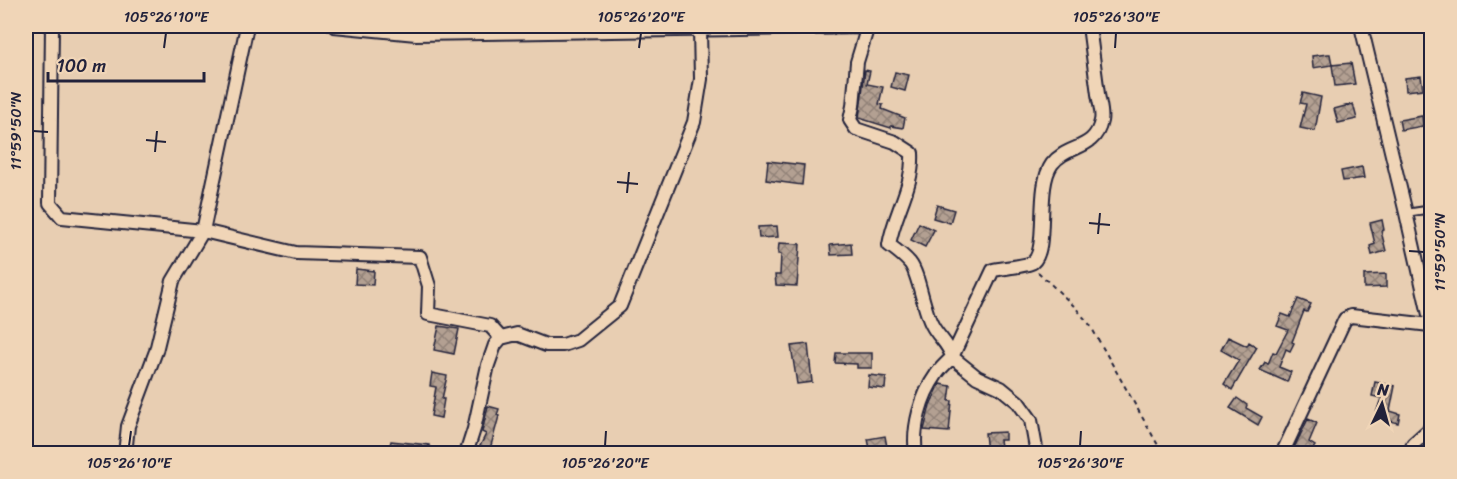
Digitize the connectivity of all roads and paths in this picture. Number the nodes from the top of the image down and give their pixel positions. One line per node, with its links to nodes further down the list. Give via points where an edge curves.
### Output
1 (51, 26): 13 (street, via 50,203 62,217)
2 (247, 26): 13 (street)
3 (334, 26): 10 (street)
4 (850, 26): 5 (street); 9 (street)
5 (868, 26): 6 (street); 17 (street, via 857,63 850,120 856,129 895,142 912,153 909,185 889,245 914,268 932,326)
6 (925, 26)
7 (1089, 26): 14 (street, via 1102,119 1096,135 1086,145 1061,155 1046,175 1038,256)
8 (1360, 26): 12 (street)
9 (700, 29): 10 (street); 16 (street, via 700,79 694,122 620,306 578,340 563,345 546,345 517,334)
10 (416, 30)
11 (1431, 208): 12 (lane)
12 (1406, 213): 15 (street)
13 (202, 231): 16 (street, via 296,253 420,257 429,286 428,314 490,326); 19 (street, via 173,281 156,351 128,426)
14 (1031, 264): 17 (street, via 993,270); 23 (path, via 1090,325)
15 (1431, 326): 24 (street, via 1351,316 1345,319)
16 (501, 338): 20 (street, via 488,365)
17 (952, 357): 21 (street, via 936,375 921,405); 22 (street, via 1018,402 1030,420)
18 (1431, 427): 25 (street, via 1413,444)
19 (125, 453)
20 (466, 453)
21 (916, 453)
22 (1037, 453)
23 (1163, 453)
24 (1282, 453)
25 (1410, 453)

